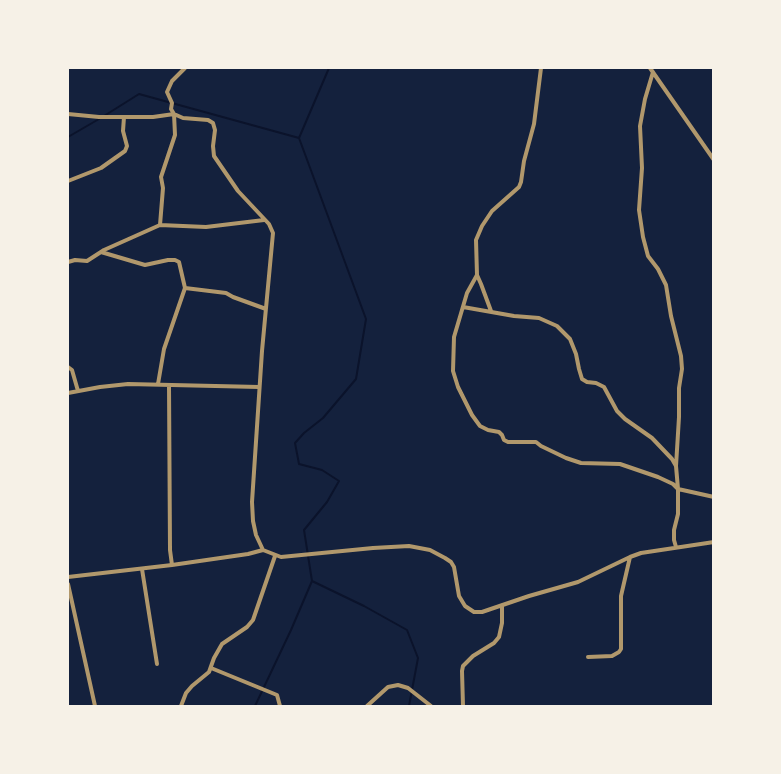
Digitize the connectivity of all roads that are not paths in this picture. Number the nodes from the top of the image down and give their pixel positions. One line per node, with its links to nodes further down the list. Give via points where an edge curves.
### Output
1 (185, 68): 6 (street, via 167,92)
2 (541, 68): 14 (street, via 521,182 482,226 477,240)
3 (650, 68): 4 (street)
4 (653, 72): 8 (street); 25 (street, via 640,126 639,210 648,256 666,285 681,356)
5 (68, 114): 7 (street)
6 (174, 114): 7 (street); 10 (street, via 213,123 214,156); 11 (street, via 175,135 161,177)
7 (124, 117): 9 (street, via 125,151 101,168)
8 (714, 160)
9 (68, 182)
10 (264, 220): 11 (street, via 206,227); 17 (street, via 273,233)
11 (160, 225): 12 (street)
12 (101, 252): 13 (street, via 87,261); 15 (street, via 145,265 178,261)
13 (68, 262)
14 (477, 275): 16 (street); 18 (street)
15 (185, 288): 17 (street, via 226,293); 20 (street, via 164,349)
16 (463, 307): 18 (street); 26 (street, via 454,337 453,371 480,426 499,432 507,442 536,442 581,463 620,464 658,477)
17 (266, 309): 22 (street)
18 (491, 312): 25 (street, via 539,318 558,326 570,339 582,379 604,387 617,411 652,438)
19 (68, 367): 23 (street)
20 (158, 384): 21 (street); 23 (street)
21 (170, 385): 22 (street); 33 (street)
22 (259, 387): 30 (street, via 252,502 256,535)
23 (78, 391): 24 (street)
24 (68, 393)
25 (676, 466): 26 (street)
26 (678, 489): 27 (street); 29 (street)
27 (714, 497)
28 (714, 542): 29 (street)
29 (676, 547): 32 (street)
30 (263, 550): 31 (street); 33 (street)
31 (275, 556): 37 (street, via 410,546 430,550 451,562 465,606 482,612); 40 (street, via 253,620 222,644)
32 (630, 557): 37 (street, via 578,582); 38 (street, via 621,596 621,649 616,655)
33 (172, 565): 34 (street)
34 (142, 569): 35 (street); 39 (street)
35 (68, 578)
36 (68, 584): 41 (street)
37 (502, 605): 46 (street, via 499,637 463,666)
38 (588, 657)
39 (157, 664)
40 (211, 668): 42 (street, via 186,693); 43 (street, via 277,695)
41 (95, 706)
42 (181, 706)
43 (280, 706)
44 (367, 706): 45 (street, via 388,687 398,685)
45 (430, 706)
46 (463, 706)

